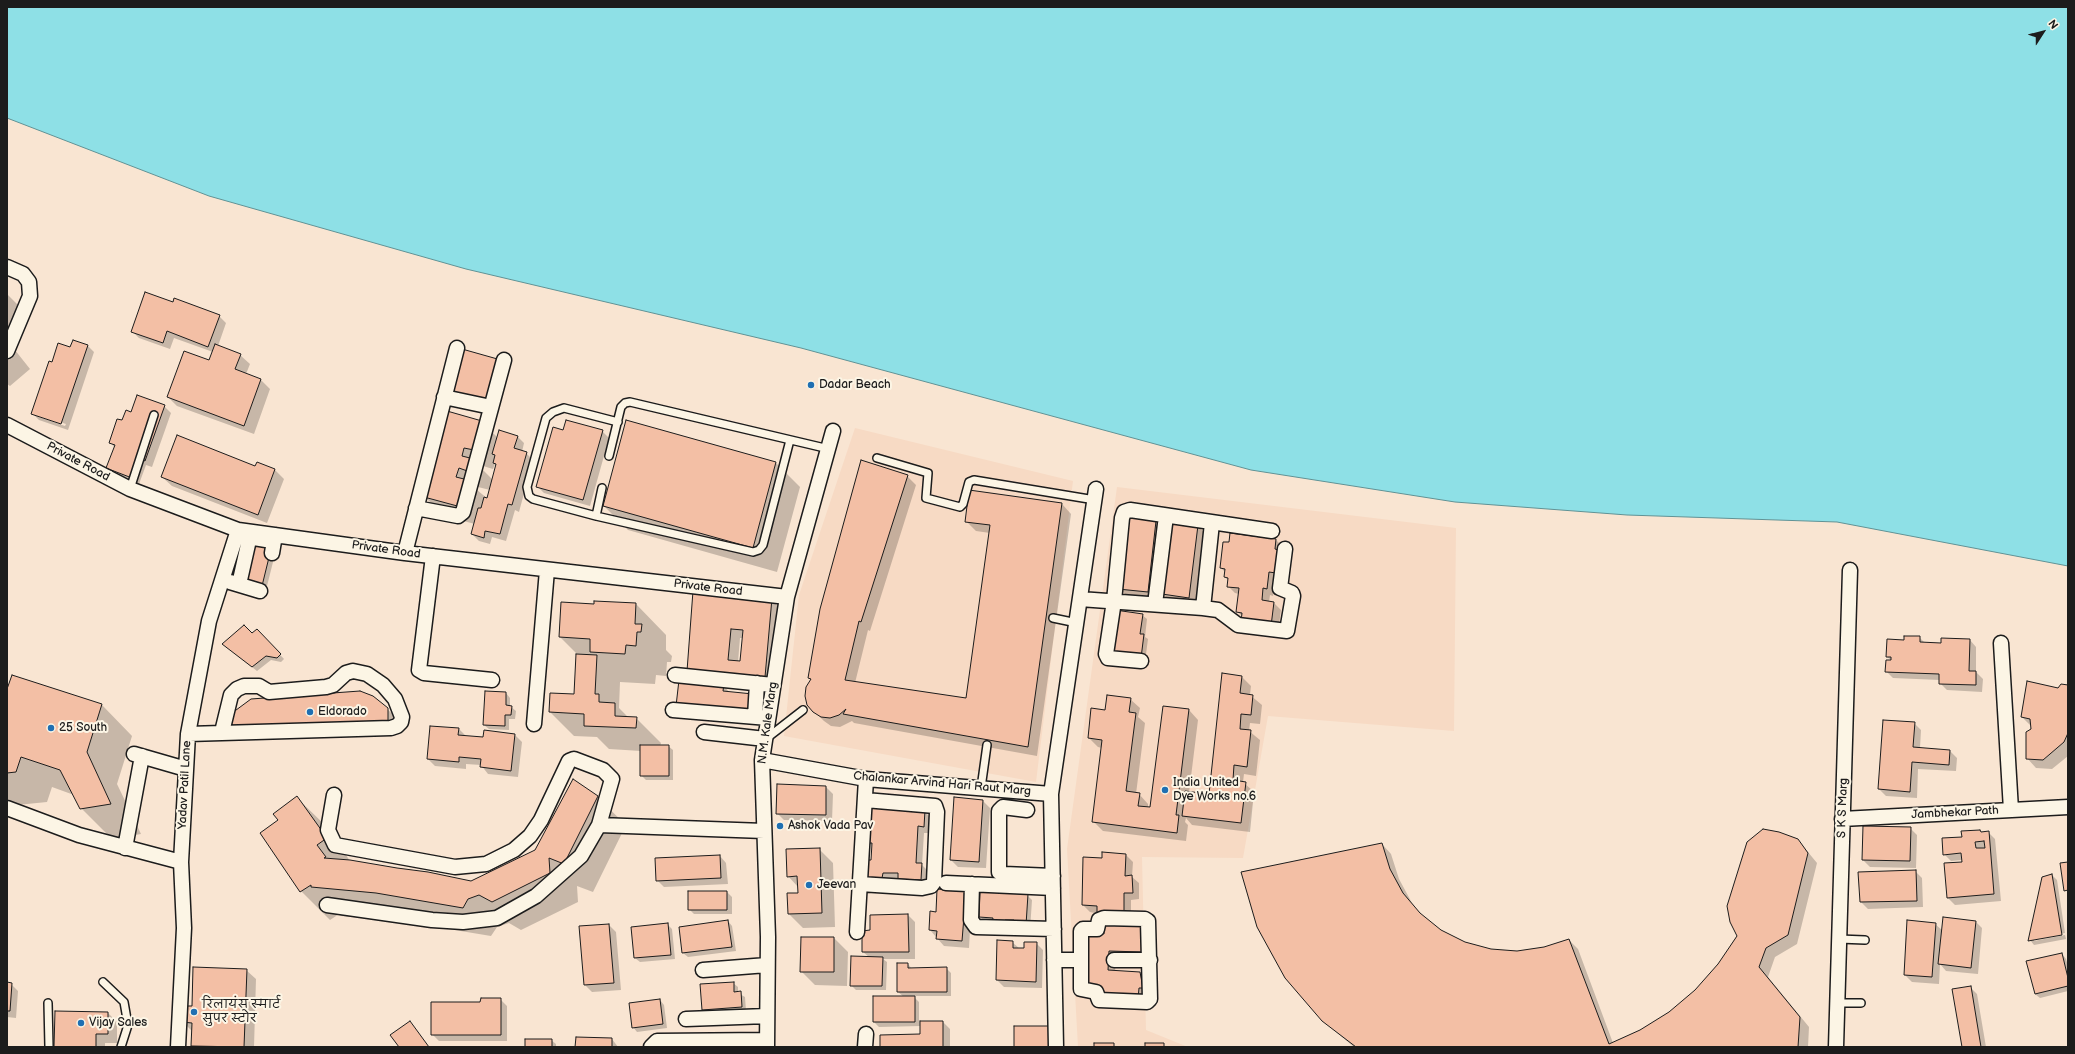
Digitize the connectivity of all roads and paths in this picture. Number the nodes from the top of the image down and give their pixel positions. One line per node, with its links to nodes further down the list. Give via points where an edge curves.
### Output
1 (7, 267): 3 (street, via 23,274 29,282 30,296)
2 (457, 348): 5 (street)
3 (7, 351)
4 (504, 360): 6 (street)
5 (444, 397): 6 (street); 18 (street)
6 (491, 407): 18 (street, via 463,512 458,516)
7 (154, 415): 16 (lane)
8 (618, 422): 11 (lane, via 621,407 630,402); 13 (lane); 19 (lane, via 564,408 553,412 546,418 527,488 529,496 533,499)
9 (7, 425): 16 (street, Private Road)
10 (833, 431): 12 (street, N.M. Kale Marg)
11 (790, 440): 12 (lane); 19 (lane, via 763,545 759,550 753,552)
12 (828, 448): 33 (street, N.M. Kale Marg)
13 (610, 456)
14 (877, 458): 17 (lane, via 928,473 926,498 960,507 969,482 974,480)
15 (602, 488): 19 (lane)
16 (130, 489): 22 (street, Private Road)
17 (1095, 494): 34 (street)
18 (416, 508): 26 (street)
19 (596, 516)
20 (1166, 516): 21 (street); 35 (street, via 1130,510 1123,514); 36 (street)
21 (1212, 523): 23 (street); 37 (street)
22 (238, 530): 24 (street, Private Road); 30 (street, Yadav Patil Lane)
23 (1272, 531)
24 (269, 540): 26 (street, Private Road); 31 (street, via 254,538 249,541)
25 (1285, 549): 37 (street, via 1280,588 1294,596 1287,631 1238,625 1218,610)
26 (405, 553): 27 (street, Private Road)
27 (433, 556): 28 (street, Private Road); 43 (street, via 419,670 424,673)
28 (547, 570): 33 (street, Private Road); 49 (street)
29 (1850, 570): 66 (street, S K S Marg)
30 (222, 580): 32 (street); 52 (street, Yadav Patil Lane, via 209,621)
31 (240, 580)
32 (260, 590)
33 (787, 597): 45 (street, N.M. Kale Marg)
34 (1080, 599): 35 (street); 39 (street)
35 (1114, 601): 36 (street); 41 (street, via 1106,656)
36 (1155, 604): 37 (street)
37 (1203, 608)
38 (1053, 618): 39 (lane)
39 (1077, 623): 59 (street)
40 (2000, 643): 65 (street)
41 (1141, 661)
42 (676, 675): 44 (street)
43 (492, 680)
44 (758, 683): 45 (street); 48 (street)
45 (773, 685): 48 (street, N.M. Kale Marg)
46 (673, 710): 48 (street)
47 (803, 710): 53 (lane)
48 (761, 717): 53 (street, N.M. Kale Marg)
49 (534, 724)
50 (222, 732): 50 (street, via 391,728 401,722 402,717 395,699 383,685 367,674 353,671 326,687 268,692 259,686 241,687 230,695); 52 (street)
51 (704, 732): 53 (street)
52 (188, 734): 56 (street, Yadav Patil Lane)
53 (765, 739): 55 (street, N.M. Kale Marg)
54 (987, 745): 58 (lane)
55 (762, 760): 57 (street, Chalankar Arvind Hari Raut Marg); 68 (street, N.M. Kale Marg)
56 (186, 769): 69 (street, via 138,755); 70 (street, Yadav Patil Lane)
57 (866, 779): 58 (street, Chalankar Arvind Hari Raut Marg); 61 (street)
58 (981, 788): 59 (street, Chalankar Arvind Hari Raut Marg)
59 (1051, 794): 72 (street)
60 (334, 795): 67 (street, via 328,830 335,845 456,867 486,864 514,850 530,836 541,820 569,761 574,760 603,770 612,779)
61 (865, 800): 73 (street); 73 (street, via 935,806 937,812 934,882 931,886 922,888)
62 (2068, 807): 65 (street, Jambhekar Path)
63 (7, 808): 69 (street, via 79,835)
64 (1027, 810): 72 (street, via 1003,808 999,811 999,872)
65 (2011, 810): 66 (street, Jambhekar Path)
66 (1842, 819): 78 (street, S K S Marg)
67 (600, 825): 68 (street); 75 (street, via 581,856 536,896 497,918 463,922 432,920)
68 (764, 831): 84 (street, N.M. Kale Marg)
69 (125, 848): 70 (street)
70 (180, 862): 96 (street, Yadav Patil Lane, via 184,928)
71 (946, 882): 74 (street)
72 (1053, 882): 74 (street); 76 (street)
73 (860, 884): 77 (street)
74 (972, 884): 76 (street, via 971,920 976,927)
75 (327, 905)
76 (1054, 929): 80 (street)
77 (857, 932)
78 (1839, 939): 79 (lane); 88 (street, S K S Marg)
79 (1865, 940)
80 (1054, 960): 81 (street); 98 (street)
81 (1081, 960): 83 (street, via 1081,931 1097,929 1099,920 1104,918 1148,922); 83 (street, via 1082,990 1096,992 1099,1000 1146,1002 1150,999)
82 (1114, 960): 83 (street)
83 (1150, 960)
84 (767, 965): 85 (street, via 738,970); 90 (street, N.M. Kale Marg)
85 (703, 970)
86 (103, 982): 95 (lane, via 124,1002 128,1025)
87 (48, 1003): 94 (lane)
88 (1837, 1003): 89 (lane); 99 (street, S K S Marg)
89 (1861, 1003)
90 (767, 1016): 91 (street); 93 (street, N.M. Kale Marg)
91 (686, 1019)
92 (736, 1044): 93 (street); 97 (street, via 657,1041)
93 (767, 1044)
94 (49, 1047)
95 (121, 1047)
96 (178, 1047)
97 (651, 1047)
98 (1056, 1047)
99 (1836, 1047)

